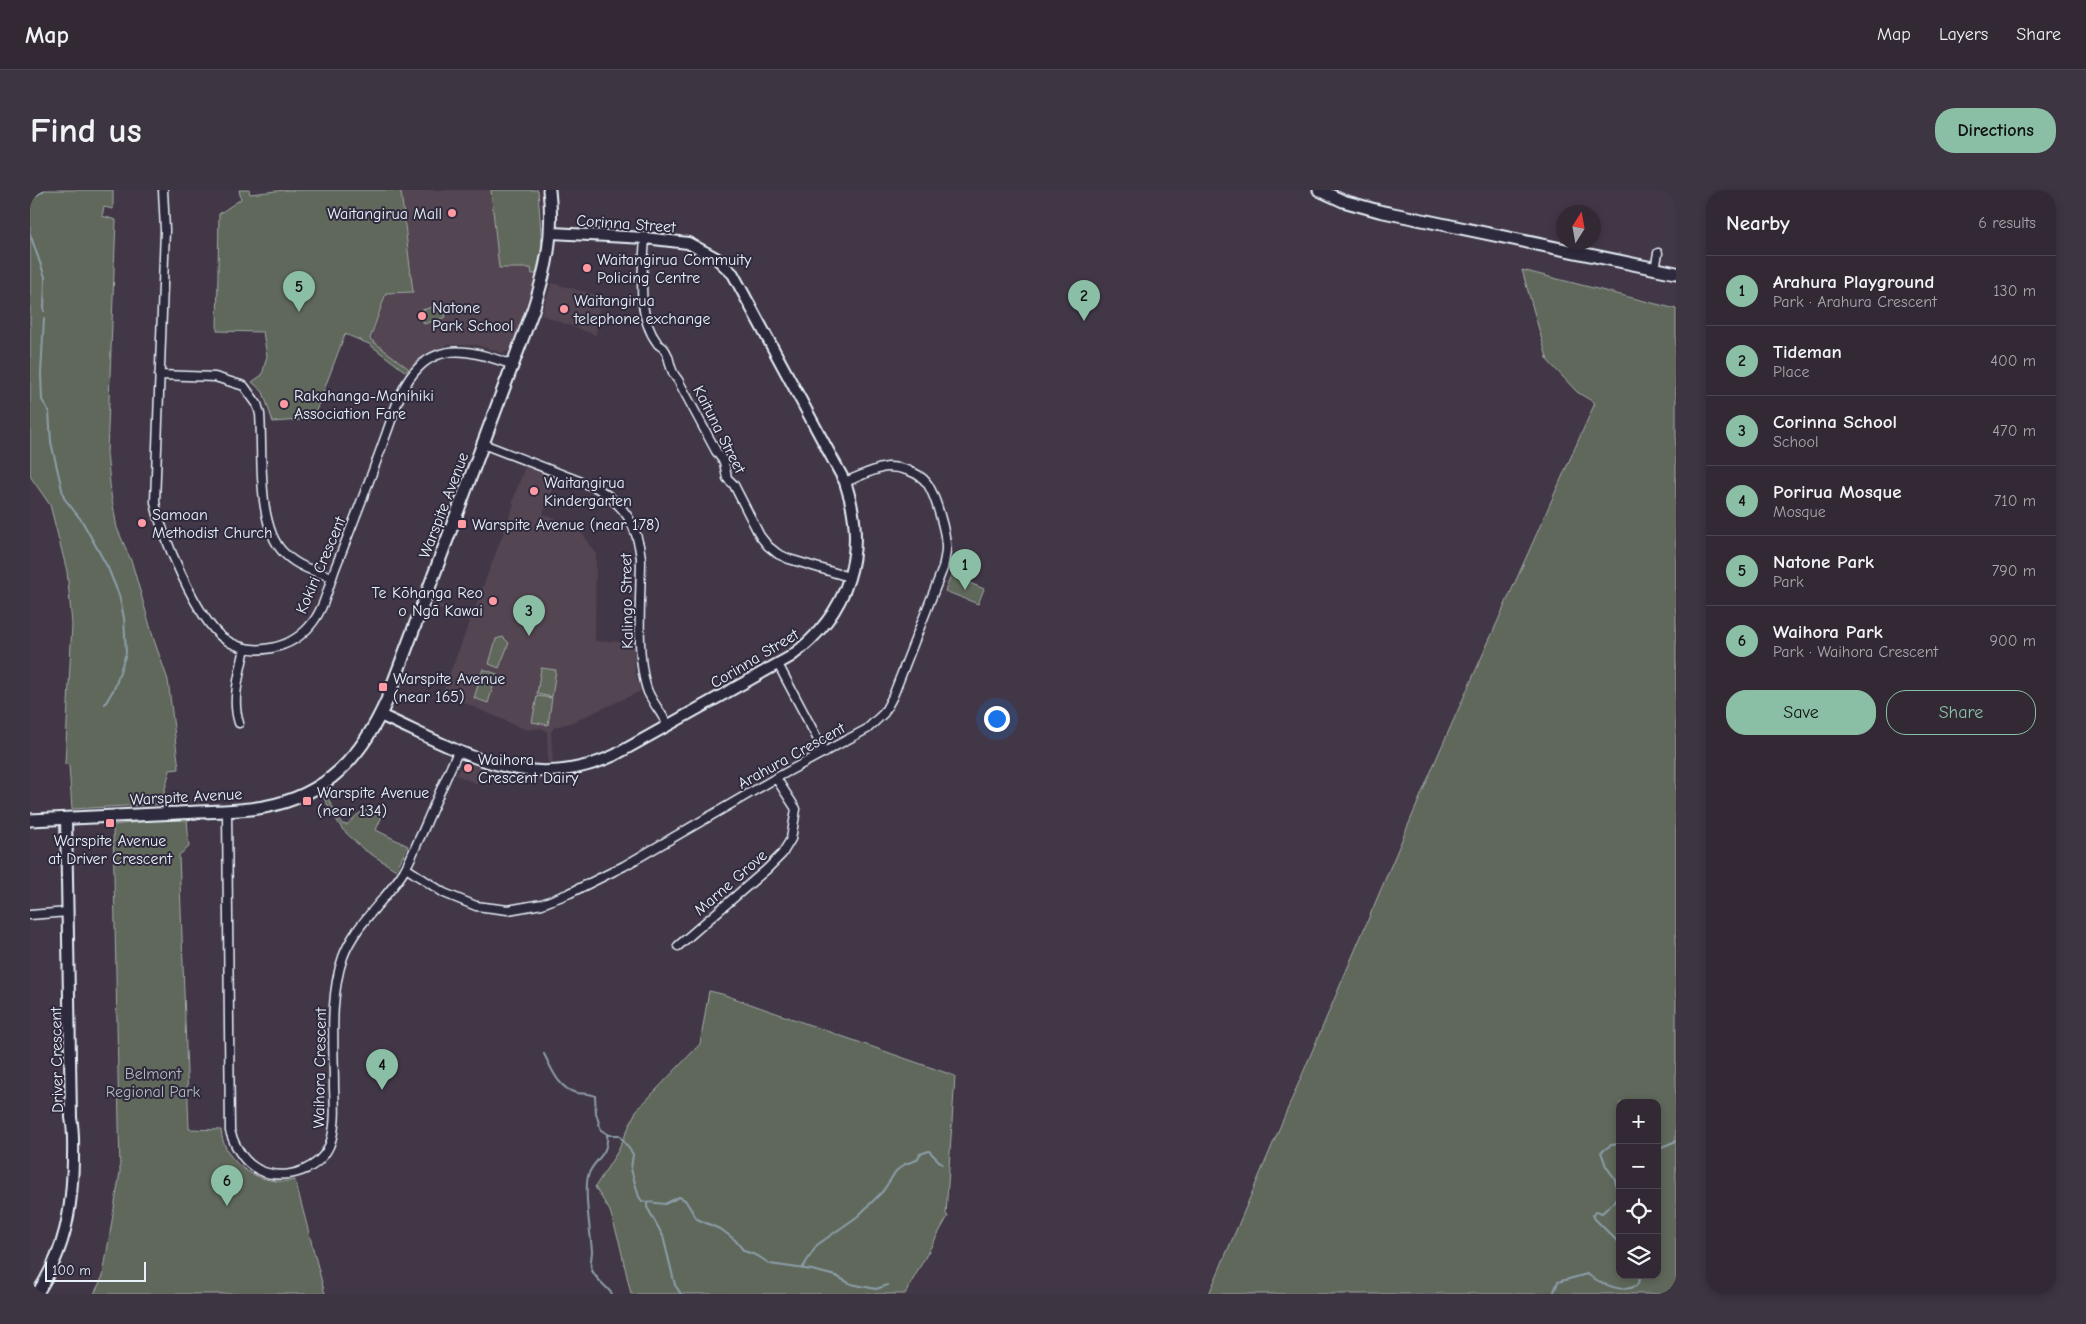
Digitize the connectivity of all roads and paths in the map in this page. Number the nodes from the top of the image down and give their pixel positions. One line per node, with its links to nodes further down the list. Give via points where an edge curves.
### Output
1 (163, 190): 10 (street, Kokiri Crescent, via 165,230)
2 (549, 190): 4 (main road, Warspite Avenue)
3 (1319, 190): 7 (main road, via 1379,211)
4 (552, 233): 5 (street, Corinna Street); 9 (main road, Warspite Avenue, via 543,280)
5 (645, 238): 12 (street, Corinna Street, via 675,240 698,247 733,274); 14 (street, Kaituna Street, via 644,312 658,344 669,358 673,374 724,462 727,478 734,485 760,536 768,546 789,560)
6 (1658, 253): 7 (street)
7 (1655, 269): 8 (main road)
8 (1676, 273)
9 (513, 365): 11 (main road, Warspite Avenue); 13 (street, Kokiri Crescent, via 478,353 442,354 419,367 404,384)
10 (160, 375): 13 (street, via 215,377 244,386 255,400 260,414 265,508 270,533 291,560); 15 (street, Kokiri Crescent, via 155,494 159,523 206,621 229,642)
11 (483, 444): 17 (main road, Warspite Avenue); 19 (street, Kalingo Street, via 596,488 626,511 640,547 643,673 649,693)
12 (845, 482): 14 (street, Corinna Street, via 856,535); 21 (street, Arahura Crescent, via 886,466 914,473 926,482 933,497 946,548 942,568 884,713 866,729)
13 (332, 577): 15 (street, Kokiri Crescent, via 315,620 298,637 280,647)
14 (849, 577): 16 (street, Corinna Street, via 826,624 803,648)
15 (245, 648): 18 (street, via 236,698)
16 (778, 664): 19 (street, Corinna Street); 21 (street)
17 (380, 716): 20 (street, Corinna Street); 23 (main road, Warspite Avenue, via 354,757 319,786 282,803)
18 (239, 723)
19 (668, 725): 20 (street, Corinna Street, via 599,762 572,770 550,772 508,768)
20 (459, 750): 26 (street, Waihora Crescent)
21 (825, 754): 22 (street, Arahura Crescent)
22 (776, 778): 26 (street, Arahura Crescent, via 624,866 542,904 508,910 476,906 444,893); 29 (street, Marne Grove, via 796,809 791,839 767,869)
23 (227, 810): 24 (main road, Warspite Avenue); 26 (street, Waihora Crescent, via 230,1127 235,1146 243,1157 266,1173 289,1174 308,1168 329,1146 334,1123 334,1000 337,976 354,935)
24 (66, 818): 25 (main road, Warspite Avenue); 27 (street, Driver Crescent)
25 (30, 820)
26 (406, 868)
27 (68, 912): 28 (street); 30 (street, Driver Crescent, via 72,1199 60,1250)
28 (30, 915)
29 (678, 946)
30 (36, 1294)

